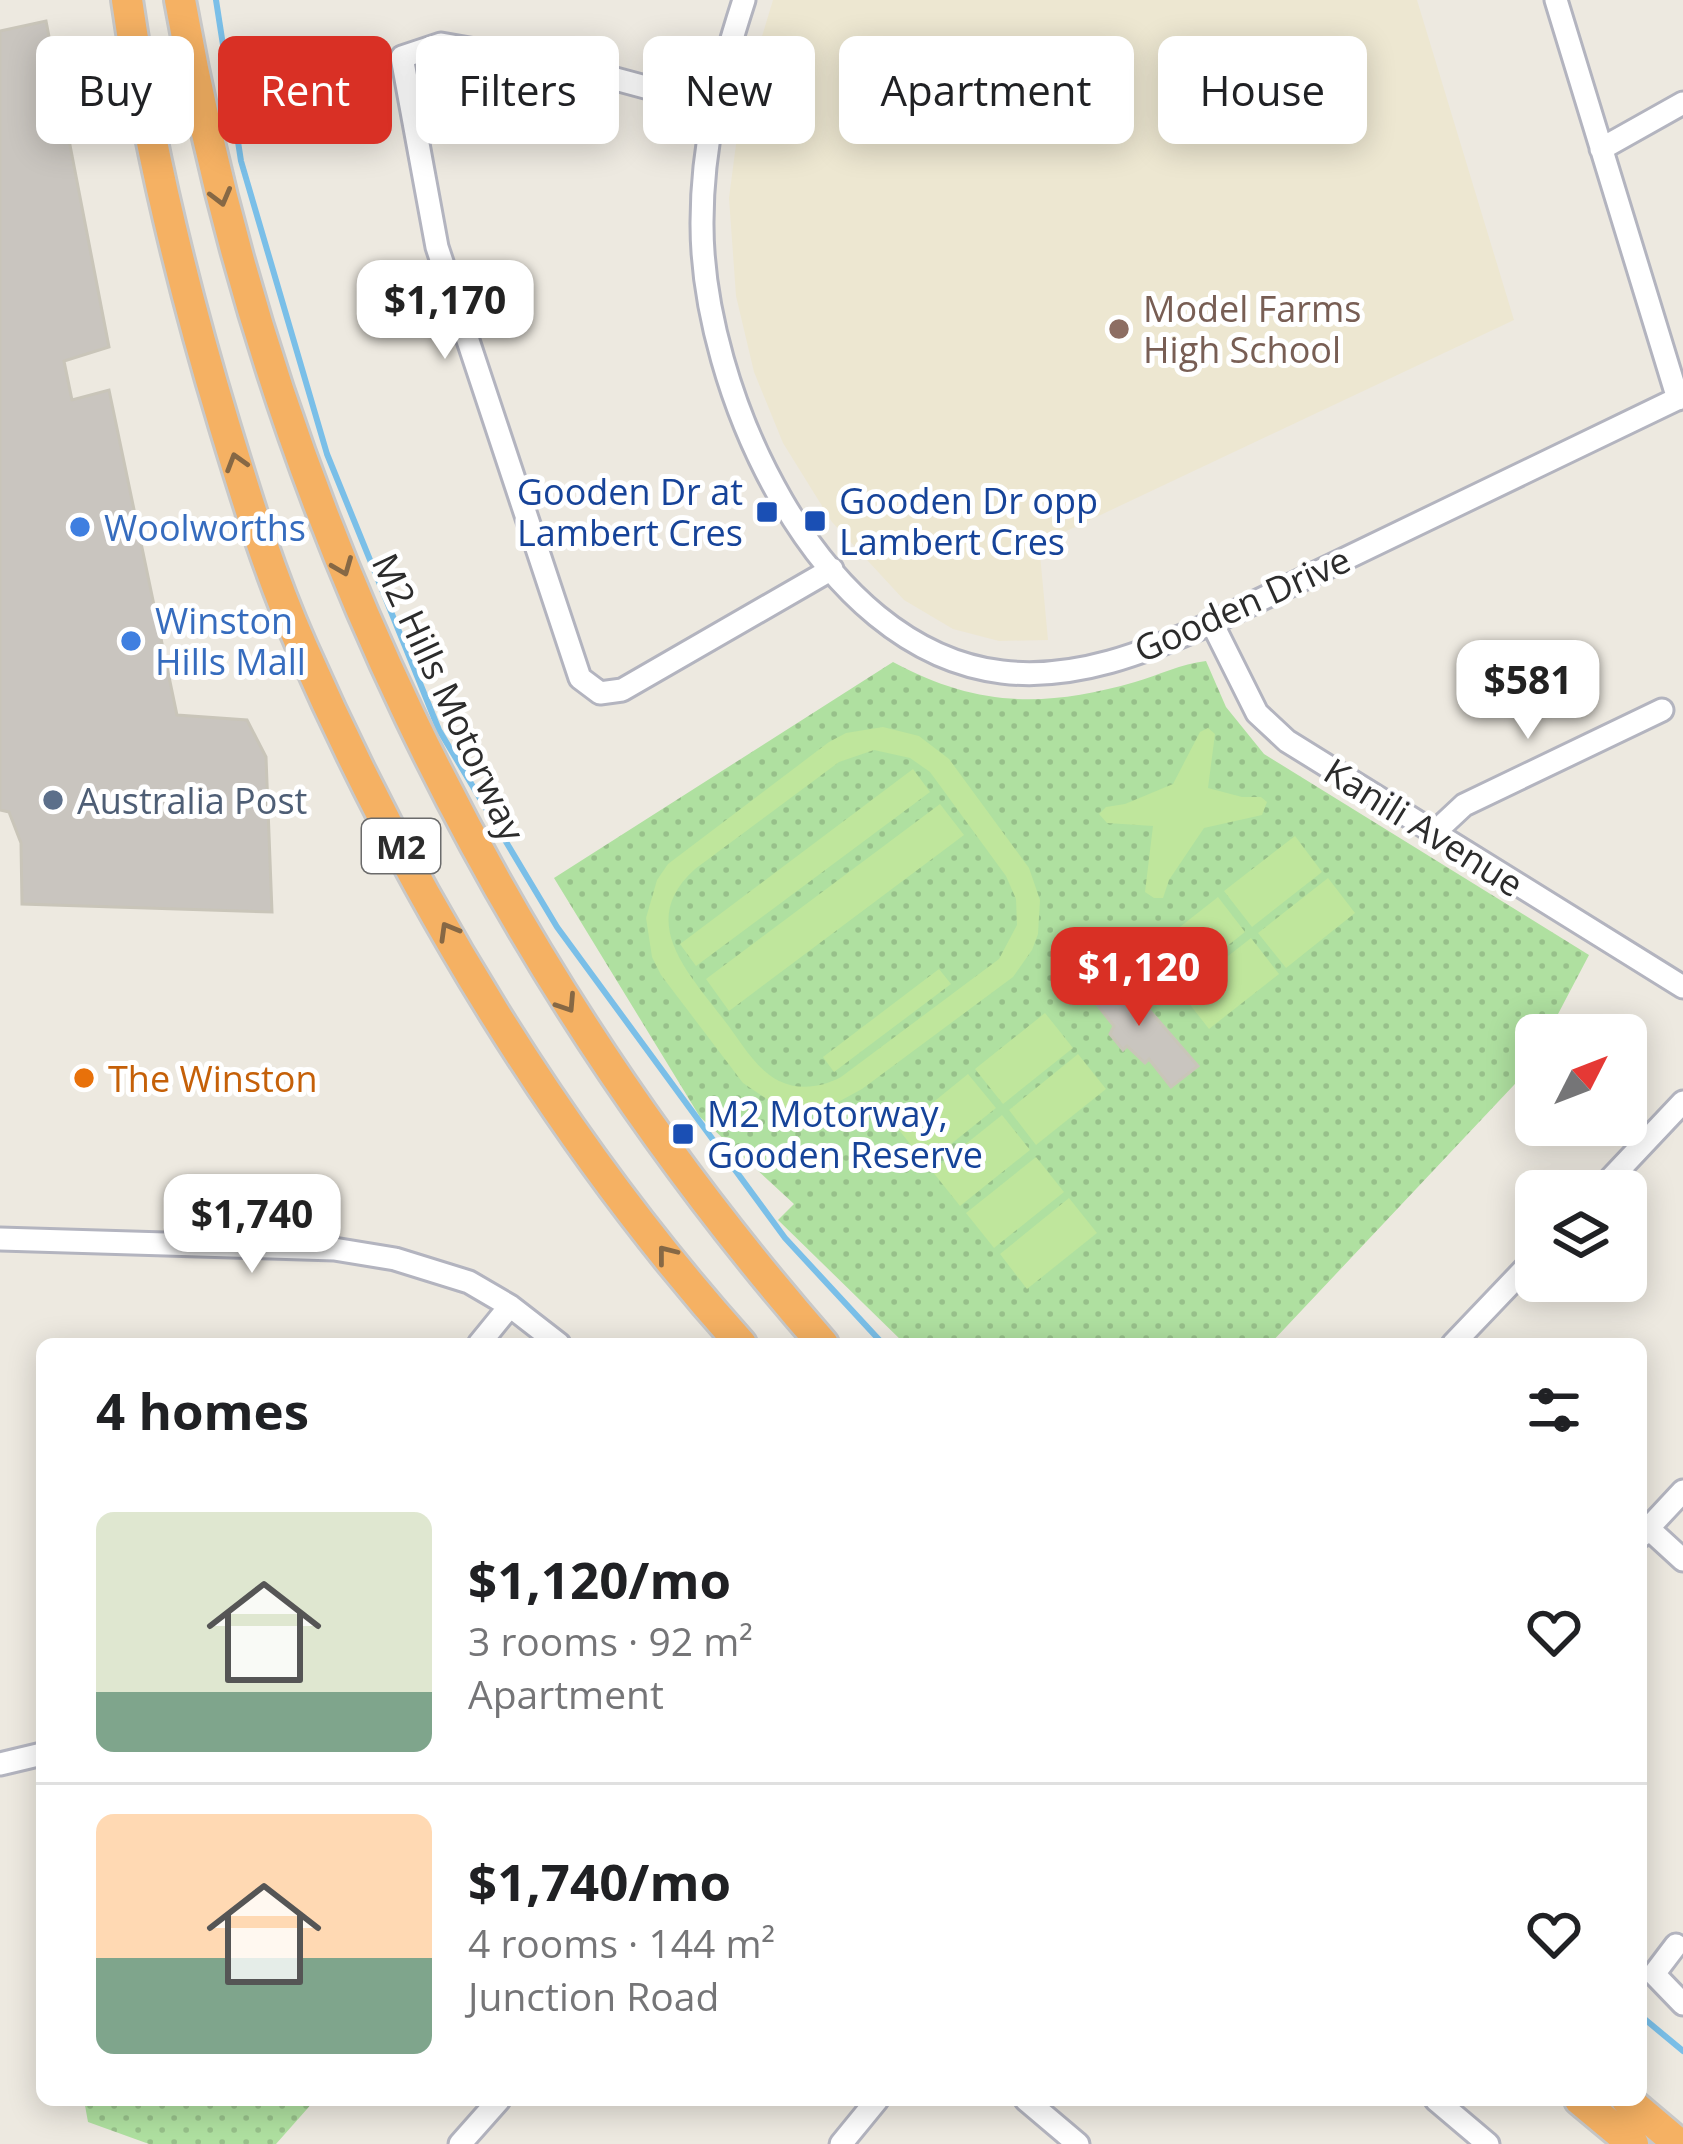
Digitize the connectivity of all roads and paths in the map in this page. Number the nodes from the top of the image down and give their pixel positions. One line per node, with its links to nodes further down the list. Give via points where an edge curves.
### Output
1 (127, 0): 23 (highway, M2, one-way to 1, via 617,1191 526,1061 409,863 302,647 255,525 182,284)
2 (180, 0): 24 (highway, M2 Hills Motorway / M2, one-way to 24, via 216,178 276,387 408,718 468,837 628,1098)
3 (744, 0): 5 (street, Gooden Drive)
4 (1556, 0): 9 (street)
5 (733, 36)
6 (643, 86): 11 (street, via 441,44 402,57 437,247 580,678 600,693 622,690)
7 (1683, 104): 9 (street)
8 (707, 144): 11 (street, Gooden Drive, via 701,226 716,340 734,402 763,467)
9 (1601, 149): 10 (street)
10 (1680, 397): 12 (street, Gooden Drive)
11 (832, 569): 12 (street, Gooden Drive, via 912,641 1006,673 1090,667)
12 (1212, 623): 14 (street, Kanili Avenue, via 1270,728)
13 (1662, 710): 14 (street, via 1464,805)
14 (1433, 832): 15 (street, Kanili Avenue)
15 (1683, 987)
16 (1683, 1102): 17 (street)
17 (1619, 1170)
18 (0, 1239): 20 (street, via 334,1250 421,1265)
19 (1515, 1279): 25 (street)
20 (510, 1306): 21 (street); 22 (street)
21 (483, 1338)
22 (551, 1338)
23 (736, 1338)
24 (818, 1338)
25 (1459, 1338)
26 (1683, 1491): 27 (street)
27 (1647, 1530)
28 (1647, 1533): 29 (street)
29 (1683, 1560)
30 (36, 1755): 31 (street)
31 (0, 1764)
32 (1676, 1946): 33 (street, via 1654,1974)
33 (1683, 2004)
34 (494, 2106): 40 (street)
35 (872, 2106): 41 (street)
36 (1033, 2106): 42 (street)
37 (1443, 2106): 43 (street)
38 (1587, 2106): 44 (highway)
39 (1634, 2106): 45 (highway)
40 (460, 2144)
41 (841, 2144)
42 (1078, 2144)
43 (1488, 2144)
44 (1633, 2144)
45 (1679, 2144)

